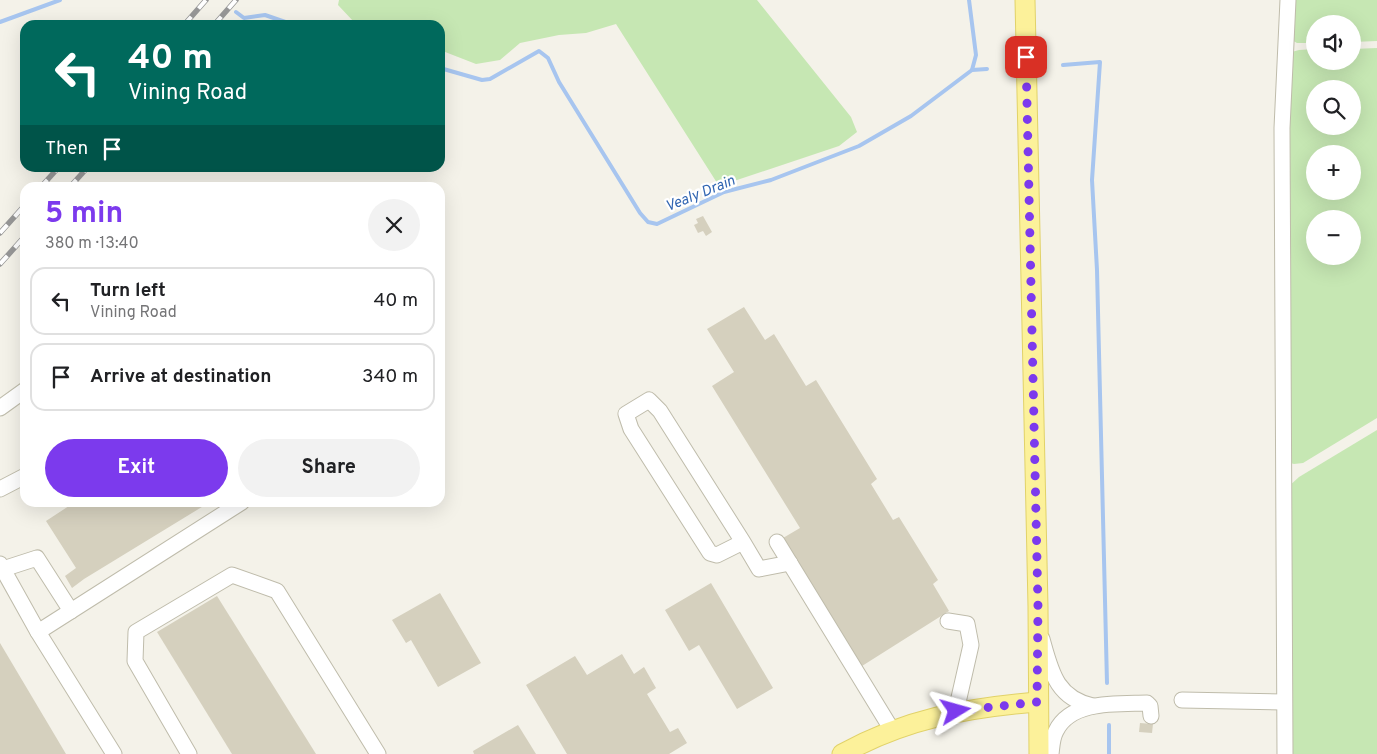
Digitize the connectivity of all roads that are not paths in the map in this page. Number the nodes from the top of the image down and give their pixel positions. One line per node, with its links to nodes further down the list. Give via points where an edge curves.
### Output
1 (1025, 0): 14 (main road)
2 (1288, 0): 18 (street, via 1282,128)
3 (20, 394): 4 (street)
4 (0, 408)
5 (20, 479): 6 (street)
6 (0, 489)
7 (234, 507): 12 (street)
8 (742, 542): 8 (street, via 660,411 649,400 626,414 631,429 710,552 717,555); 10 (street, via 759,569)
9 (777, 542): 10 (street)
10 (790, 563): 22 (street)
11 (1, 566): 12 (street, via 37,558); 15 (street)
12 (71, 612): 15 (street)
13 (948, 621): 20 (street, via 967,624 971,645)
14 (1038, 626): 17 (main road); 19 (street, via 1056,683 1075,699)
15 (38, 632): 23 (street)
16 (1182, 700): 18 (street)
17 (1037, 702): 20 (main road); 27 (main road)
18 (1284, 702): 29 (street)
19 (1093, 706): 21 (street, via 1147,703); 28 (street, via 1076,711 1060,724)
20 (956, 711): 22 (main road)
21 (1151, 716)
22 (892, 730): 26 (main road)
23 (114, 754)
24 (189, 754): 25 (street, via 135,662 136,632 232,575 277,591)
25 (378, 754)
26 (842, 754)
27 (1039, 754)
28 (1051, 754)
29 (1285, 754)

